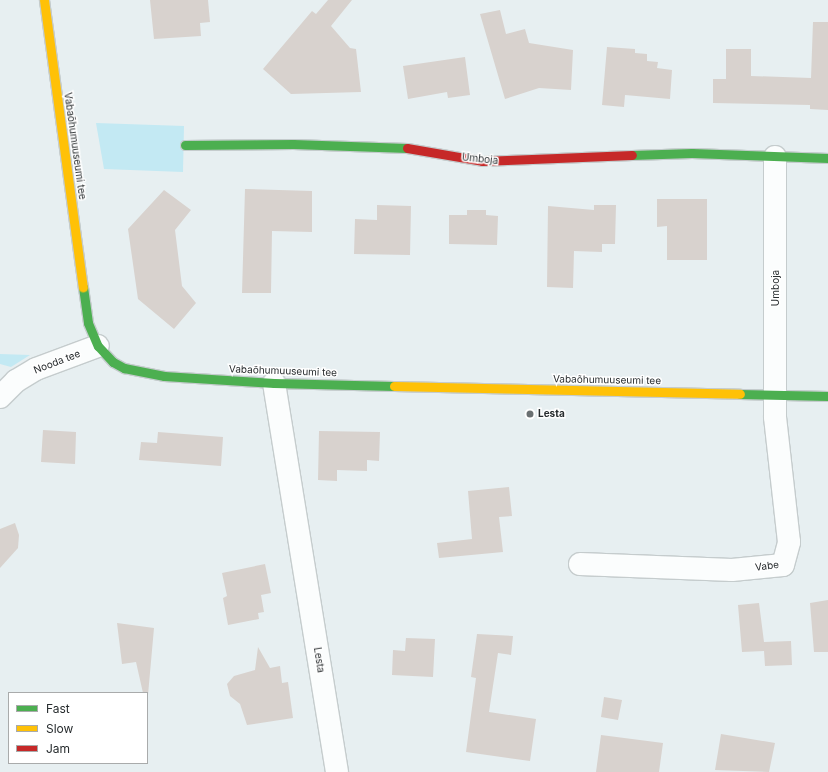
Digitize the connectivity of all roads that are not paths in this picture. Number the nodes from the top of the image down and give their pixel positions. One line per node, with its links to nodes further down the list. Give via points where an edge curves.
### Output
1 (44, 0): 5 (street, Vabaõhumuuseumi tee, via 88,323)
2 (185, 145): 3 (street, Umboja, via 400,147 482,161 692,153)
3 (776, 157): 4 (street, Umboja); 7 (street, Umboja)
4 (828, 158)
5 (98, 346): 6 (street, Vabaõhumuuseumi tee, via 113,362 142,373); 9 (street, Nooda tee, via 36,369 16,381)
6 (274, 383): 7 (street, Vabaõhumuuseumi tee); 11 (street, Lesta)
7 (775, 395): 8 (street, Vabaõhumuuseumi tee); 10 (street, Vabe, via 789,542 783,565 732,570)
8 (828, 396)
9 (0, 397)
10 (580, 564)
11 (337, 772)

